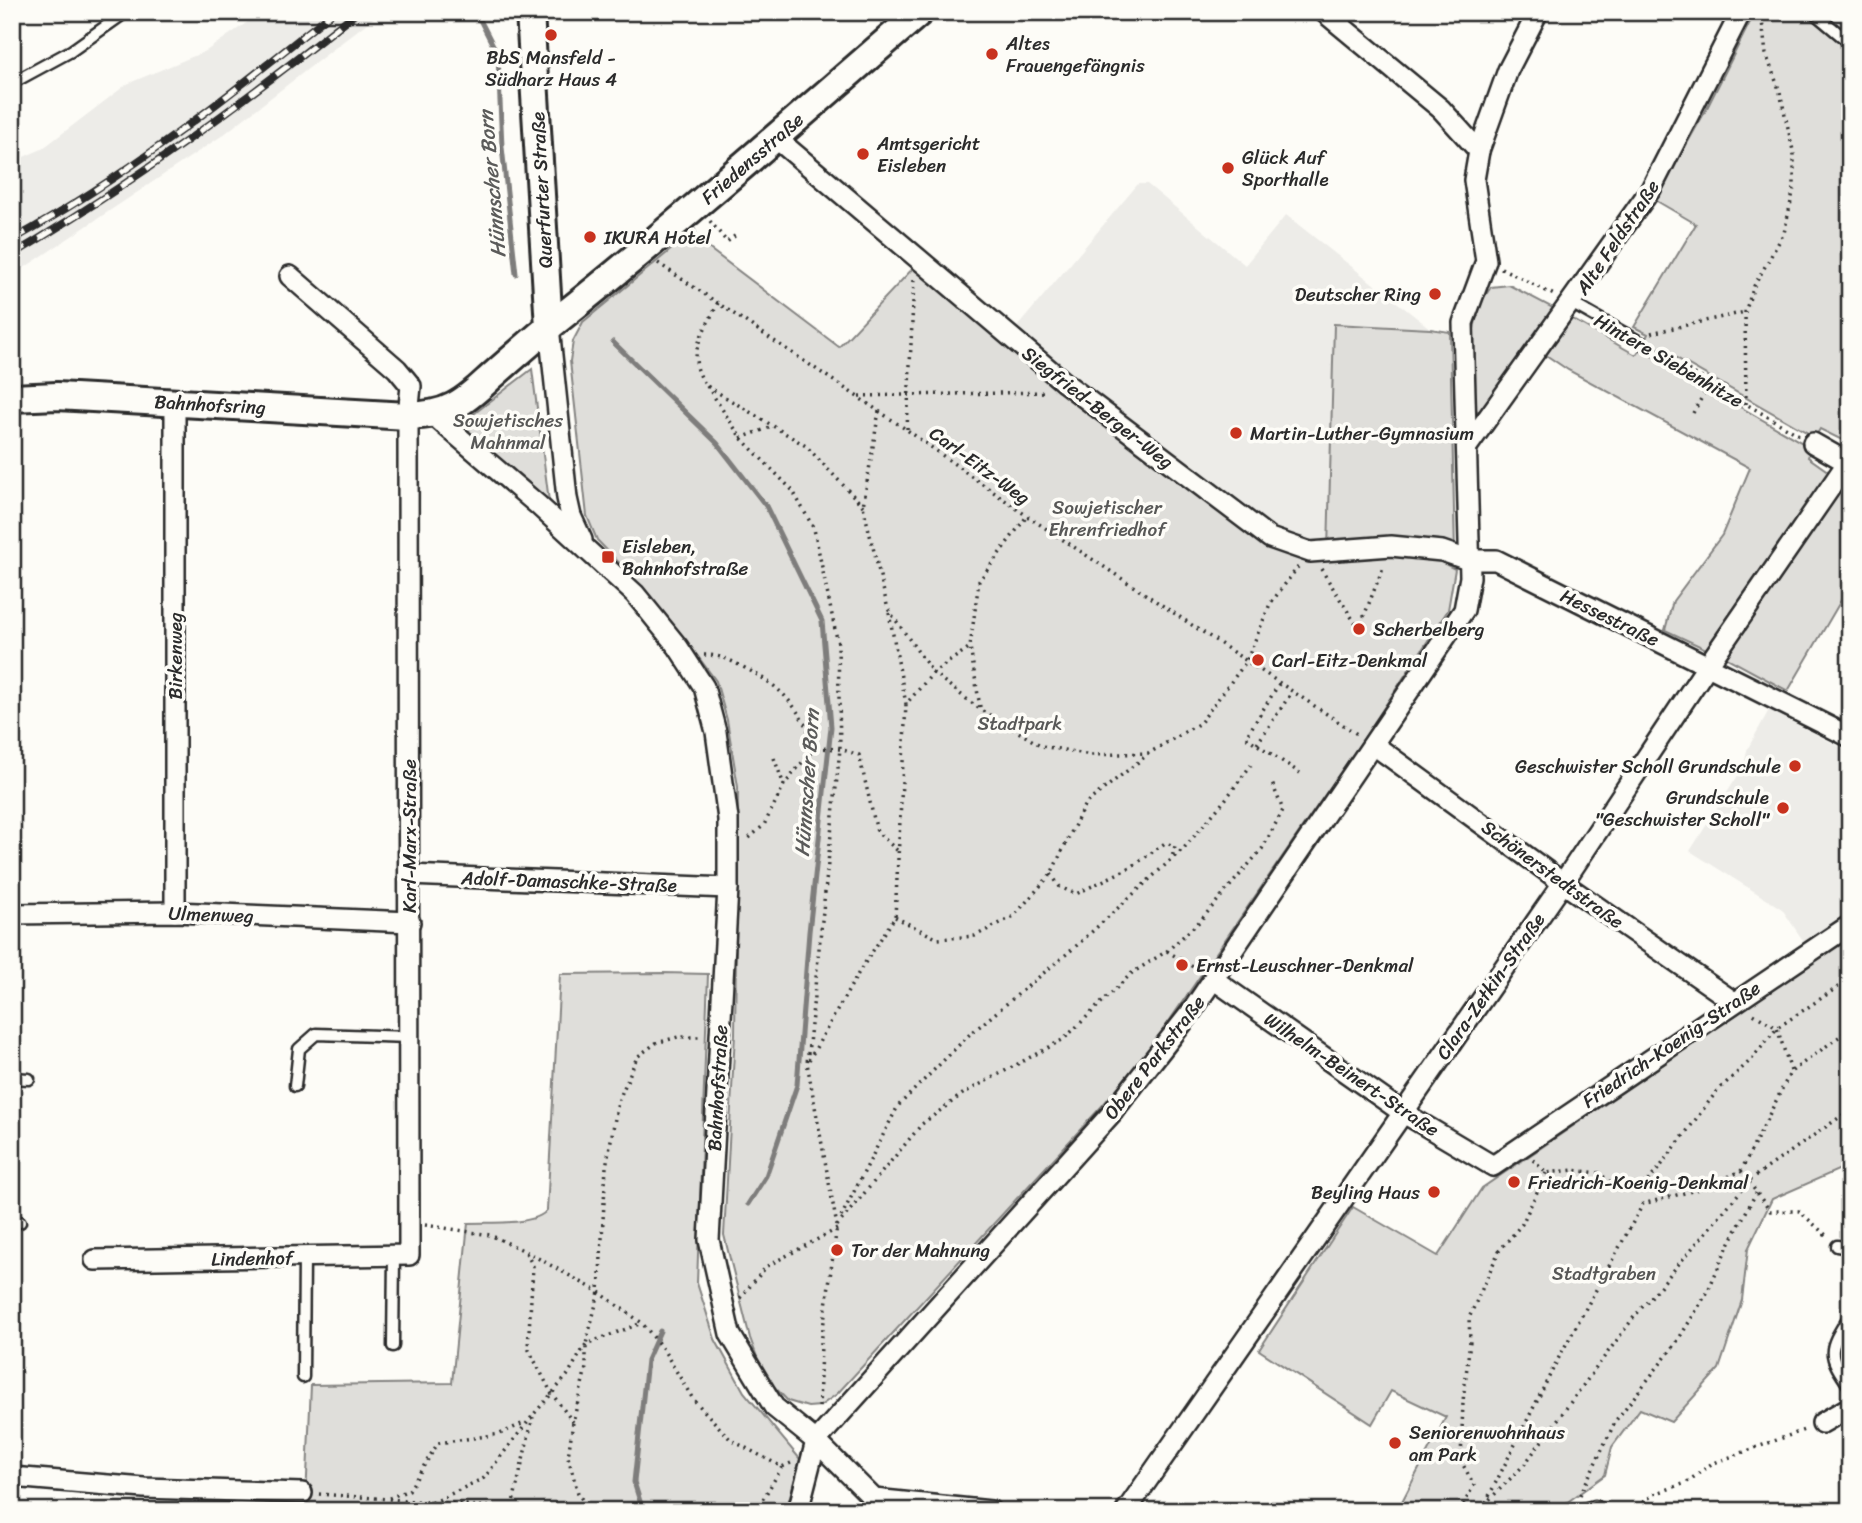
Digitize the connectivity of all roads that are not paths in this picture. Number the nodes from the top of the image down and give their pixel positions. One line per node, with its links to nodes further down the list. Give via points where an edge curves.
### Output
1 (126, 12): 9 (lane, via 71,51)
2 (530, 12): 14 (main road, Querfurter Straße)
3 (1324, 12): 11 (street, via 1441,109)
4 (1538, 12): 11 (street, via 1508,70)
5 (1741, 12): 13 (street, Alte Feldstraße, via 1651,189)
6 (1813, 12): 8 (lane)
7 (914, 14): 10 (main road, Friedensstraße)
8 (1850, 43)
9 (12, 83)
10 (776, 139): 14 (main road, Friedensstraße); 24 (street, Siegfried-Berger-Weg, via 1077,392 1270,538 1310,552 1391,546 1442,551)
11 (1479, 151): 21 (street, via 1474,180 1486,261 1463,323)
12 (290, 276): 19 (street, via 397,369 411,386)
13 (1572, 303): 15 (lane, Hintere Siebenhitze); 21 (street, Alte Feldstraße)
14 (549, 327): 18 (main road, Bahnhofsring, via 475,391); 23 (street, Bahnhofstraße, via 567,498)
15 (1638, 341)
16 (12, 398): 17 (main road, Bahnhofsring)
17 (175, 401): 19 (main road, Bahnhofsring); 31 (street, Birkenweg)
18 (438, 414): 19 (main road, Bahnhofsring); 23 (street, Bahnhofstraße, via 440,421)
19 (408, 416): 28 (street, Karl-Marx-Straße)
20 (1813, 443): 22 (street)
21 (1467, 447): 24 (street)
22 (1849, 461): 25 (street, Clara-Zetkin-Straße)
23 (585, 547): 30 (street, Bahnhofstraße, via 635,594 704,687 716,732 728,818)
24 (1468, 559): 25 (street, Hessestraße, via 1496,560); 27 (street, Obere Parkstraße, via 1464,610)
25 (1708, 666): 26 (street, Hessestraße); 29 (street, Clara-Zetkin-Straße)
26 (1850, 737)
27 (1374, 745): 29 (street, Schönerstedtstraße); 35 (street, Obere Parkstraße)
28 (409, 875): 30 (street, Adolf-Damaschke-Straße); 33 (street, Karl-Marx-Straße)
29 (1563, 883): 36 (street, Schönerstedtstraße); 41 (street, Clara-Zetkin-Straße)
30 (728, 888): 54 (street, Bahnhofstraße, via 709,1240 730,1334 774,1407)
31 (175, 912): 32 (street, Ulmenweg); 33 (street, Ulmenweg)
32 (12, 914)
33 (410, 922): 37 (street, Karl-Marx-Straße)
34 (1850, 925): 36 (street, Friedrich-Koenig-Straße)
35 (1213, 979): 41 (street, Wilhelm-Beinert-Straße); 54 (street, Obere Parkstraße, via 1111,1114)
36 (1734, 1002): 42 (street, Friedrich-Koenig-Straße)
37 (410, 1037): 40 (lane, via 316,1034 299,1049); 45 (street, Karl-Marx-Straße, via 409,1223)
38 (12, 1078): 39 (lane)
39 (29, 1079)
40 (295, 1086)
41 (1402, 1112): 42 (street, Wilhelm-Beinert-Straße); 61 (street, Clara-Zetkin-Straße)
42 (1493, 1166)
43 (1838, 1246): 44 (lane)
44 (1850, 1248)
45 (402, 1256): 46 (street, Lindenhof); 49 (lane)
46 (304, 1257): 47 (street, Lindenhof); 50 (lane)
47 (95, 1260)
48 (1850, 1315): 51 (lane, via 1832,1354)
49 (393, 1346)
50 (303, 1377)
51 (1850, 1387)
52 (1850, 1407): 53 (street)
53 (1822, 1423)
54 (816, 1441): 57 (street, Bahnhofstraße); 59 (street)
55 (12, 1476): 56 (street, via 144,1488)
56 (302, 1493)
57 (877, 1505): 60 (street, Bahnhofstraße)
58 (1576, 1508): 62 (lane, via 1594,1506)
59 (797, 1511)
60 (991, 1511)
61 (1126, 1511)
62 (1607, 1511)

